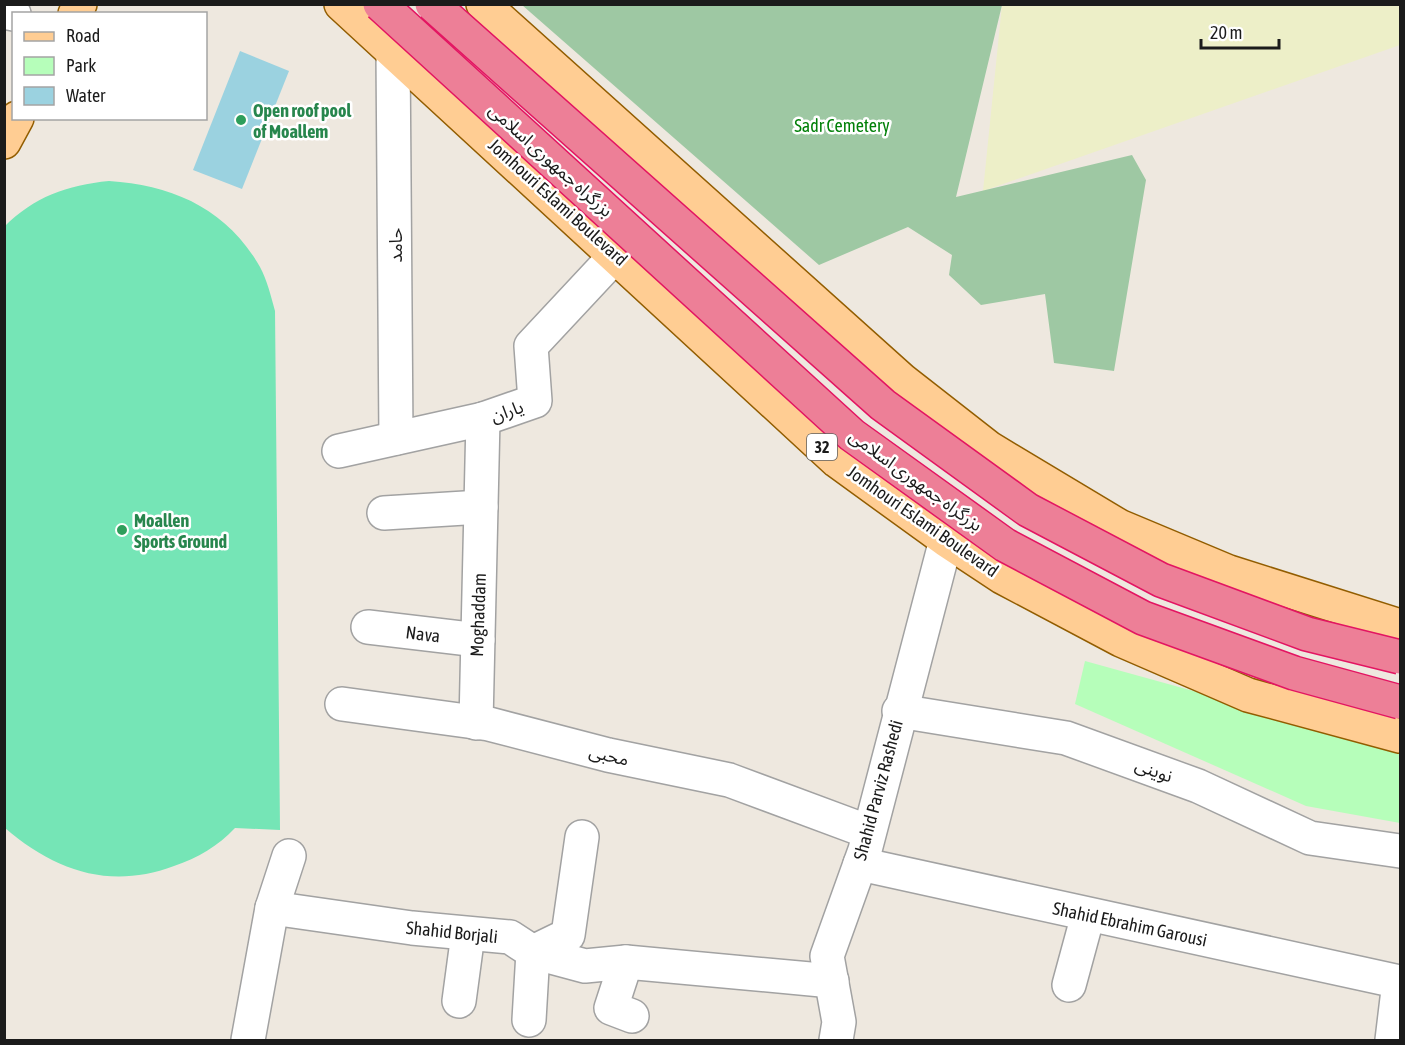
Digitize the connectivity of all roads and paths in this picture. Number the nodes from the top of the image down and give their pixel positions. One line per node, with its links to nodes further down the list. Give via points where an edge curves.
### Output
1 (341, 4): 5 (main road, Jomhouri Eslami Boulevard / 32)
2 (380, 4): 21 (highway, بزرگراه جمهوری اسلامی / 32, bridge, via 852,435 1005,545 1143,618 1294,673)
3 (432, 4): 20 (highway, بزرگراه جمهوری اسلامی, bridge, via 883,405 1028,510 1161,580 1307,634)
4 (483, 4): 6 (main road)
5 (393, 52): 9 (main road, Jomhouri Eslami Boulevard / 32); 12 (street, حامد)
6 (577, 89): 9 (main road, via 576,119 569,140 555,152 525,155); 17 (main road, via 902,380 989,448 1119,526 1229,572)
7 (16, 120): 8 (main road)
8 (4, 142)
9 (501, 151): 10 (main road, Jomhouri Eslami Boulevard / 32)
10 (616, 255): 11 (street, یاران, via 531,346 536,401); 16 (main road, Jomhouri Eslami Boulevard / 32, via 837,461)
11 (483, 418): 12 (street, یاران); 14 (street, Moghaddam)
12 (396, 438): 13 (street, یاران)
13 (339, 451)
14 (481, 507): 15 (street); 19 (street, Moghaddam)
15 (384, 513)
16 (946, 540): 23 (street, Shahid Parviz Rashedi); 25 (main road, Jomhouri Eslami Boulevard / 32, via 1002,577 1120,640 1248,694)
17 (1401, 626)
18 (368, 627): 19 (street, Nava)
19 (477, 640): 24 (street, Moghaddam)
20 (1401, 657)
21 (1401, 702)
22 (342, 704): 24 (street, محبی)
23 (899, 711): 26 (street, Shahid Parviz Rashedi); 28 (street, نوینی, via 1066,738 1198,786 1310,838)
24 (476, 723): 26 (street, محبی, via 729,780)
25 (1401, 736)
26 (869, 832): 30 (street, Shahid Parviz Rashedi)
27 (582, 837): 34 (street, via 568,935)
28 (1401, 851)
29 (289, 856): 31 (street)
30 (860, 864): 32 (street, Shahid Ebrahim Garousi); 36 (street, Shahid Parviz Rashedi, via 827,956)
31 (272, 909): 33 (street, Shahid Borjali); 42 (street)
32 (1088, 915): 37 (street, Shahid Ebrahim Garousi); 38 (street)
33 (468, 934): 34 (street, Shahid Borjali, via 510,937); 39 (street)
34 (533, 952): 35 (street, Shahid Borjali, via 585,966); 41 (street)
35 (626, 962): 36 (street, Shahid Borjali); 40 (street, via 611,1008)
36 (832, 981): 43 (street, Shahid Parviz Rashedi, via 839,1022)
37 (1400, 982): 44 (street)
38 (1069, 986)
39 (459, 1001)
40 (632, 1016)
41 (529, 1020)
42 (248, 1041)
43 (837, 1041)
44 (1392, 1041)

